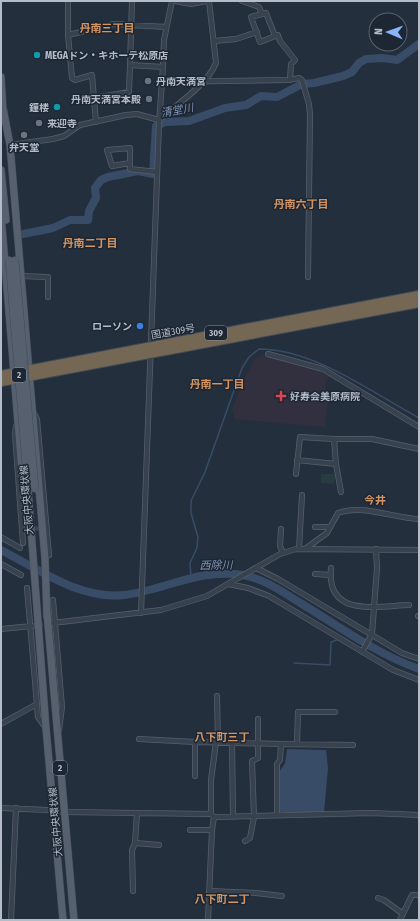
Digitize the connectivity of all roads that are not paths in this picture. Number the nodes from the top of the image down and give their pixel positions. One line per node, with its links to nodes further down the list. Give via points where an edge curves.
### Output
1 (68, 1): 10 (street)
2 (132, 1): 7 (street)
3 (173, 1): 4 (street, via 191,4); 8 (street)
4 (208, 1): 12 (street)
5 (242, 1): 6 (street, via 259,7)
6 (262, 14): 9 (street, via 251,17); 11 (street, via 266,12)
7 (131, 24): 8 (street); 10 (street, via 110,25); 13 (street)
8 (166, 27): 14 (street)
9 (257, 32): 11 (street, via 260,42); 12 (street, via 236,39)
10 (68, 35): 19 (street, via 72,78 75,80 92,75)
11 (275, 36): 16 (street, via 278,34 280,41 295,60 291,64)
12 (214, 41): 17 (street, via 216,62)
13 (130, 65): 14 (street); 19 (street, via 128,92)
14 (162, 67): 18 (street)
15 (1, 77): 20 (main road, 大阪中央環状線 / 2)
16 (290, 80): 17 (street); 30 (street, via 302,80 310,115)
17 (204, 81): 18 (street); 22 (street)
18 (162, 82): 22 (street)
19 (93, 98): 21 (street)
20 (3, 108): 23 (main road); 28 (main road, 大阪中央環状線 / 2)
21 (96, 122): 22 (street, via 126,114 137,114); 23 (street, via 80,125 64,136 53,139)
22 (159, 123): 26 (street)
23 (10, 145): 29 (main road)
24 (130, 163): 24 (street, via 130,148 107,150 112,166); 26 (street, via 130,169)
25 (1, 170): 28 (main road, 大阪中央環状線 / 2)
26 (156, 172): 34 (street)
27 (1, 214): 38 (main road)
28 (12, 260): 48 (main road, 大阪中央環状線 / 2, bridge)
29 (21, 276): 32 (street, via 48,277); 36 (main road)
30 (308, 277)
31 (419, 295): 34 (highway, 国道309号 / 309)
32 (48, 297)
33 (419, 303): 34 (highway, 国道309号 / 309)
34 (150, 349): 36 (highway, 国道309号 / 309); 75 (street)
35 (268, 354): 42 (street, via 323,369)
36 (29, 372): 38 (highway, 国道309号 / 309); 40 (main road)
37 (1, 375): 38 (highway, 国道309号 / 309)
38 (14, 376): 39 (highway, 国道309号 / 309); 41 (main road)
39 (1, 382)
40 (32, 410): 61 (street, via 37,419); 63 (main road)
41 (18, 420): 55 (street, via 15,434 22,546); 62 (main road)
42 (419, 426)
43 (334, 439): 44 (street, via 372,439); 45 (street, via 300,437); 46 (street)
44 (419, 449)
45 (297, 460): 46 (street); 47 (street)
46 (336, 464): 49 (street)
47 (296, 474)
48 (31, 489): 62 (main road, 大阪中央環状線 / 2); 63 (main road, 大阪中央環状線 / 2)
49 (341, 492)
50 (302, 495): 56 (street)
51 (419, 519): 53 (street, via 345,510 338,513)
52 (315, 527): 53 (street)
53 (330, 527): 57 (street, via 327,534)
54 (281, 529): 60 (street)
55 (1, 537)
56 (299, 549): 57 (street); 60 (street)
57 (306, 549): 58 (street)
58 (376, 549): 59 (street); 74 (street)
59 (419, 550)
60 (282, 553): 66 (street)
61 (49, 555)
62 (31, 557): 88 (main road, 大阪中央環状線 / 2)
63 (43, 562): 89 (main road, 大阪中央環状線 / 2)
64 (1, 564): 68 (street)
65 (331, 568): 69 (street)
66 (255, 569): 70 (street); 79 (street, via 278,579)
67 (315, 574): 69 (street)
68 (21, 575)
69 (331, 576): 74 (street, via 333,590 342,600 354,606)
70 (230, 583): 75 (street, via 208,596 161,610); 80 (street, via 269,596)
71 (27, 588): 77 (street)
72 (53, 600): 76 (street)
73 (409, 605): 74 (street)
74 (373, 607): 79 (street)
75 (141, 613): 76 (street)
76 (54, 623): 89 (street, via 62,707)
77 (31, 626): 78 (street); 84 (street)
78 (1, 630)
79 (371, 635): 80 (street); 81 (street)
80 (363, 651): 82 (street, via 393,670)
81 (419, 660)
82 (419, 680)
83 (217, 696): 92 (street)
84 (37, 704): 87 (street); 88 (street, via 38,717)
85 (335, 712): 96 (street, via 298,712)
86 (258, 719): 94 (street)
87 (1, 724)
88 (46, 728): 101 (main road, 大阪中央環状線 / 2)
89 (57, 736): 102 (main road, 大阪中央環状線 / 2)
90 (139, 739): 91 (street)
91 (195, 742): 92 (street); 98 (street)
92 (217, 742): 93 (street); 106 (street, via 211,780)
93 (232, 742): 94 (street); 108 (street)
94 (258, 743): 95 (street); 107 (street, via 258,758 252,761)
95 (281, 744): 96 (street); 104 (street, via 280,760 277,764)
96 (297, 744): 97 (street)
97 (353, 745)
98 (195, 776)
99 (1, 808): 100 (street)
100 (16, 808): 101 (street); 120 (street)
101 (54, 810): 102 (street); 121 (main road, 大阪中央環状線 / 2)
102 (64, 812): 103 (street); 122 (main road, 大阪中央環状線 / 2)
103 (138, 813): 106 (street); 112 (street)
104 (277, 815): 105 (street); 107 (street)
105 (419, 815)
106 (212, 816): 108 (street); 110 (street)
107 (254, 816): 108 (street); 111 (street, via 250,838)
108 (233, 817)
109 (190, 830): 110 (street)
110 (212, 830): 115 (street)
111 (245, 841)
112 (135, 843): 113 (street); 114 (street, via 132,850)
113 (159, 845)
114 (133, 891)
115 (209, 892): 117 (street); 123 (street)
116 (419, 895): 119 (street, via 412,895)
117 (282, 896)
118 (378, 898): 119 (street, via 384,900)
119 (402, 918)
120 (11, 920)
121 (63, 920)
122 (74, 920)
123 (208, 920)

